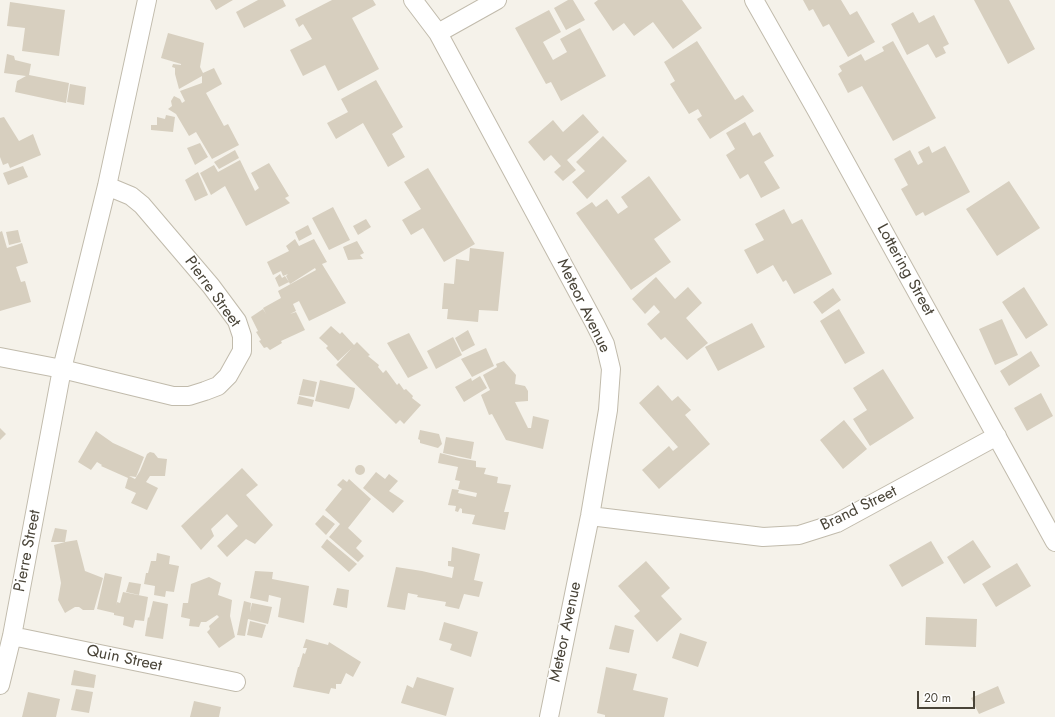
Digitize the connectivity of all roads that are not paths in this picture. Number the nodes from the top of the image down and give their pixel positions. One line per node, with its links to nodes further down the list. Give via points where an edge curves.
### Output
1 (147, 0): 6 (street, Pierre Street)
2 (413, 0): 5 (street, Meteor Avenue)
3 (497, 0): 5 (street)
4 (754, 0): 9 (street, Lottering Street)
5 (438, 33): 10 (street, Meteor Avenue, via 605,344 611,370 608,410)
6 (107, 186): 8 (street, Pierre Street); 8 (street, Pierre Street, via 131,196 142,205 211,286 236,320 242,336 242,351 228,376 218,386 188,396 173,396)
7 (0, 357): 8 (street)
8 (62, 369): 12 (street, Pierre Street)
9 (997, 436): 10 (street, Brand Street, via 837,523 799,535 763,537); 11 (street, Lottering Street)
10 (590, 516): 15 (street, Meteor Avenue)
11 (1055, 542)
12 (12, 636): 13 (street, Quin Street); 14 (street, Pierre Street)
13 (236, 682)
14 (0, 685)
15 (549, 717)

